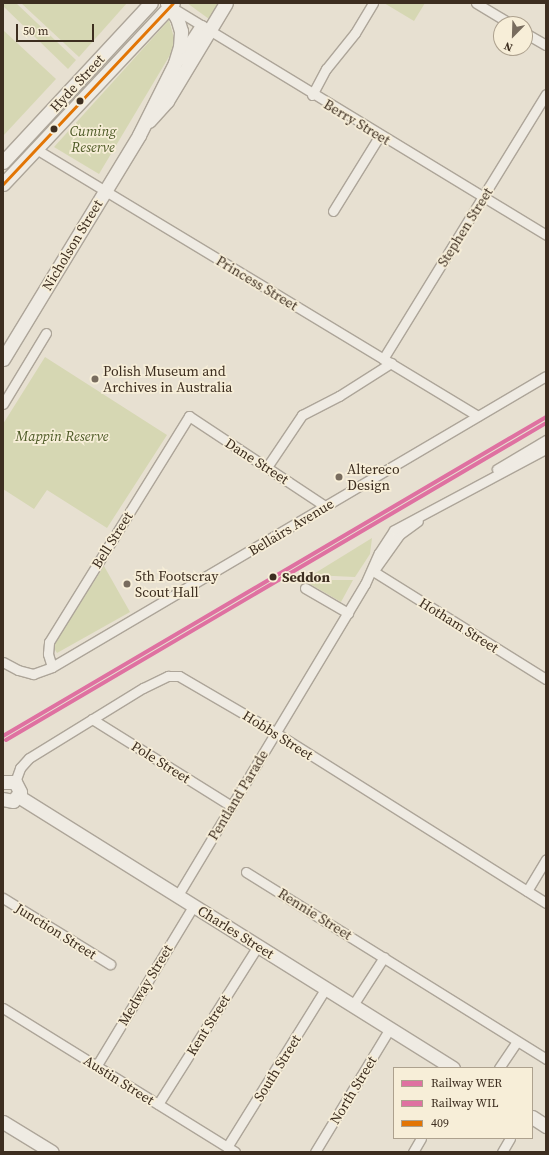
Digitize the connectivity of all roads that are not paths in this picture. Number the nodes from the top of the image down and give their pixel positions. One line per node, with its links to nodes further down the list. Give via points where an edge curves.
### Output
1 (151, 3): 15 (street, Hyde Street)
2 (226, 3): 7 (street, Nicholson Street)
3 (373, 3): 12 (street, via 355,33 326,69)
4 (476, 3): 6 (street)
5 (170, 4): 7 (street, Berry Street); 10 (street, Nicholson Street, via 179,22 182,39 178,55); 16 (street, Hyde Street)
6 (498, 16)
7 (205, 29): 10 (street); 12 (street, Berry Street); 13 (street, Nicholson Street, via 167,100)
8 (533, 38): 9 (street)
9 (546, 45)
10 (164, 83): 13 (street, Nicholson Street)
11 (546, 94): 20 (street, Stephen Street)
12 (312, 95): 14 (street, Berry Street)
13 (141, 130): 19 (street, Nicholson Street)
14 (380, 135): 20 (street, Berry Street); 21 (street)
15 (22, 142): 16 (street); 17 (street, Hyde Street)
16 (36, 149): 18 (street, Hyde Street); 19 (street, Princess Street)
17 (3, 162)
18 (3, 184)
19 (105, 191): 24 (street, Nicholson Street); 25 (street, Princess Street)
20 (482, 198): 22 (street, Berry Street); 25 (street, Stephen Street)
21 (332, 211)
22 (546, 235)
23 (46, 333): 27 (street)
24 (3, 359)
25 (387, 361): 29 (street, Princess Street); 32 (street, Stephen Street, via 339,396 302,415)
26 (546, 376): 29 (street, Bellairs Avenue)
27 (3, 404)
28 (189, 416): 32 (street, Dane Street); 38 (street, Bell Street, via 49,642 48,654)
29 (478, 416): 33 (street, Bellairs Avenue)
30 (546, 440): 31 (street, Pentland Parade)
31 (540, 453): 34 (street, Pentland Parade, via 509,461 476,484 394,530 379,553)
32 (267, 467): 33 (street, Dane Street)
33 (325, 506): 38 (street, Bellairs Avenue)
34 (373, 571): 36 (street, Pentland Parade); 39 (street, Hotham Street)
35 (305, 588): 36 (street)
36 (348, 613): 41 (street, Pentland Parade)
37 (3, 662): 38 (street, Bellairs Avenue, via 33,674)
38 (52, 667)
39 (546, 679)
40 (92, 719): 41 (street, Hobbs Street, via 143,688 173,676 190,680); 42 (street, Hobbs Street, via 29,758); 45 (street, Pole Street)
41 (275, 732): 45 (street, Pentland Parade); 48 (street, Hobbs Street)
42 (9, 782): 43 (street, via 19,788)
43 (18, 796): 44 (street, via 13,800); 49 (street, Charles Street)
44 (4, 801)
45 (231, 806): 49 (street, Pentland Parade)
46 (546, 859): 48 (street)
47 (246, 872): 54 (street, Rennie Street)
48 (527, 891): 51 (street, Hobbs Street)
49 (178, 895): 52 (street, Charles Street)
50 (3, 898): 55 (street, Junction Street)
51 (546, 903)
52 (194, 905): 53 (street, Charles Street); 62 (street, Medway Street)
53 (258, 946): 56 (street, Charles Street); 65 (street, Kent Street)
54 (384, 957): 57 (street); 60 (street, Rennie Street)
55 (110, 964)
56 (326, 988): 57 (street, Charles Street); 71 (street, South Street)
57 (354, 1005): 59 (street, Charles Street)
58 (3, 1008): 62 (street, Austin Street)
59 (390, 1028): 63 (street, Charles Street); 73 (street, North Street)
60 (517, 1040): 61 (street, Rennie Street); 64 (street)
61 (546, 1059)
62 (97, 1065): 65 (street, Austin Street)
63 (452, 1067)
64 (500, 1067)
65 (158, 1104): 71 (street, Austin Street)
66 (533, 1118): 68 (street)
67 (3, 1122): 72 (street)
68 (546, 1126)
69 (420, 1139): 74 (street)
70 (509, 1139): 75 (street)
71 (231, 1150)
72 (52, 1152)
73 (315, 1152)
74 (413, 1152)
75 (502, 1152)

